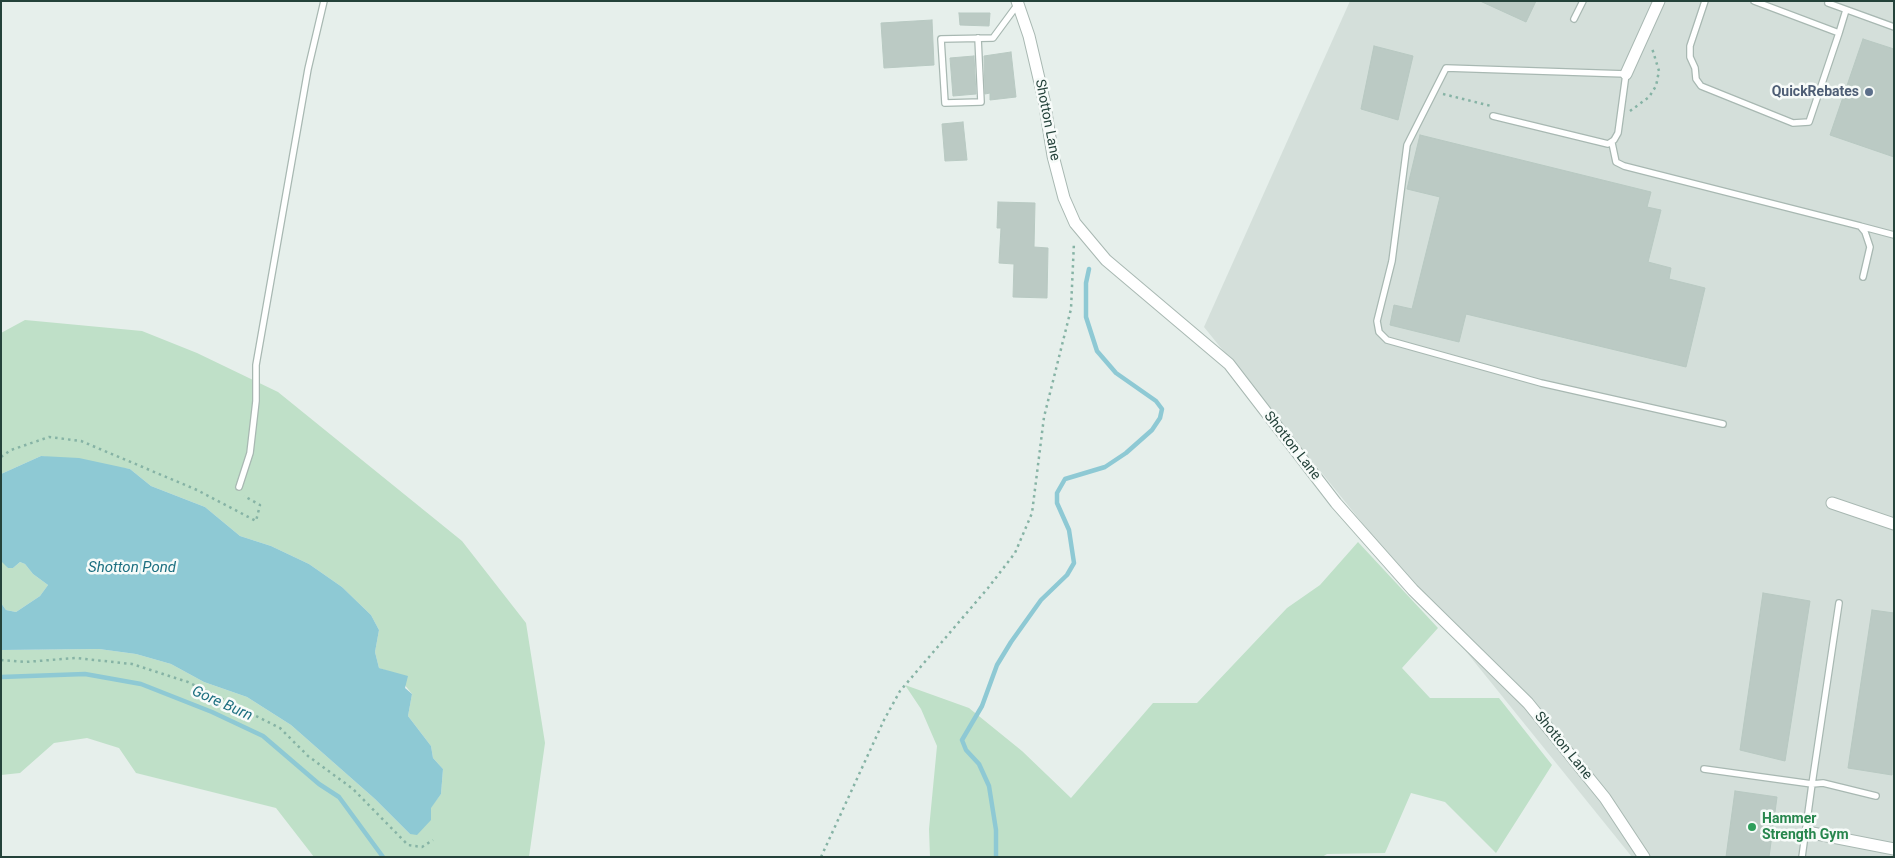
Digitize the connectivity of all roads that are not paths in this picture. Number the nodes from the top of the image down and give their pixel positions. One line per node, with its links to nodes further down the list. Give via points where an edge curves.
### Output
1 (324, 1): 20 (lane, via 308,70 256,365 250,453)
2 (1583, 1): 9 (lane)
3 (1659, 1): 13 (street)
4 (1704, 1): 11 (lane, via 1690,46 1696,79 1701,86 1793,123 1809,122)
5 (1754, 1): 11 (lane)
6 (1827, 2): 8 (lane)
7 (1018, 3): 12 (lane, via 993,38); 29 (street, Shotton Lane, via 1038,72 1055,165 1075,223 1106,260 1229,364 1336,503 1413,590 1528,703 1605,798)
8 (1846, 10): 10 (lane); 11 (lane)
9 (1574, 19)
10 (1894, 27)
11 (1839, 33)
12 (978, 38): 12 (lane, via 981,102 945,103 941,39)
13 (1626, 74): 15 (lane, via 1618,133); 19 (lane, via 1446,68 1407,145 1392,261 1377,321 1379,332 1387,340 1541,383)
14 (1493, 116): 15 (lane, via 1604,144)
15 (1612, 142): 16 (lane, via 1616,162 1624,166)
16 (1860, 226): 17 (lane); 18 (lane, via 1870,247)
17 (1894, 235)
18 (1863, 277)
19 (1723, 424)
20 (239, 487)
21 (1832, 504): 22 (street)
22 (1894, 524)
23 (1839, 603): 25 (lane)
24 (1704, 769): 25 (lane)
25 (1812, 784): 26 (lane, via 1823,783); 27 (lane)
26 (1876, 796)
27 (1807, 832): 28 (street); 30 (lane)
28 (1894, 849)
29 (1644, 857)
30 (1802, 857)

